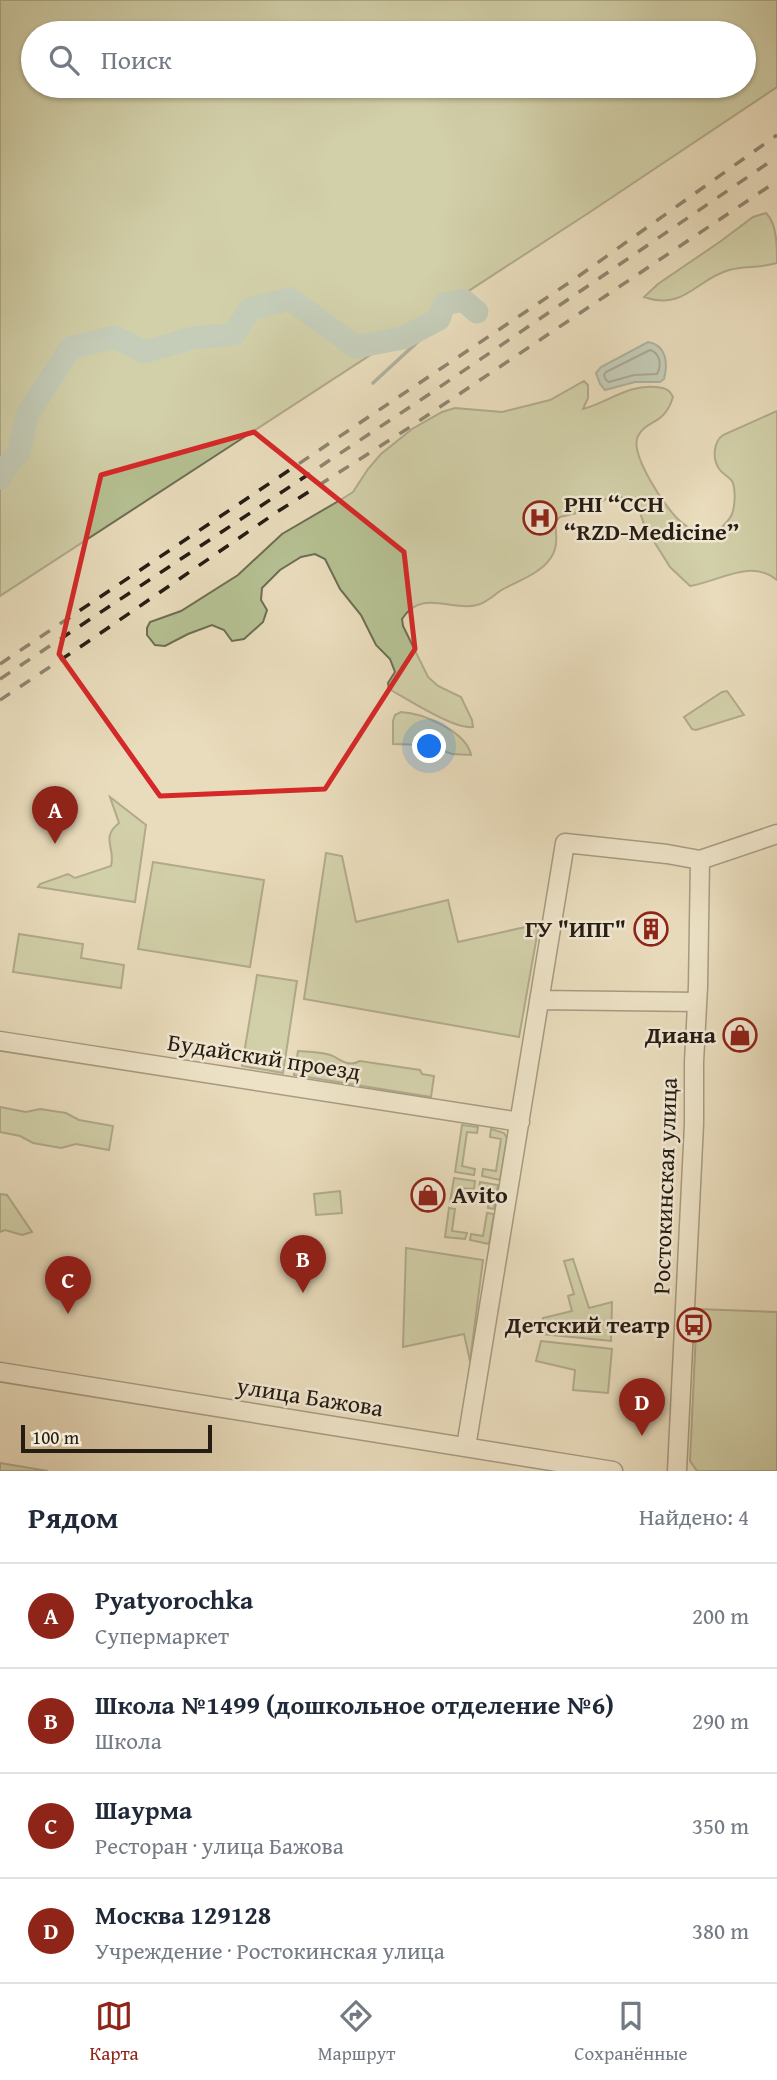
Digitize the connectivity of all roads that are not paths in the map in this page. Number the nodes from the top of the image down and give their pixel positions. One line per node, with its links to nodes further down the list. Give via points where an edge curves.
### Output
1 (777, 834): 2 (street)
2 (700, 860): 3 (street, via 565,843); 4 (street, Ростокинская улица)
3 (539, 1000): 4 (street); 6 (street)
4 (697, 1002): 10 (street, Ростокинская улица)
5 (0, 1041): 6 (street, Будайский проезд)
6 (520, 1122): 8 (street)
7 (0, 1372): 8 (street, улица Бажова)
8 (466, 1447): 9 (street, улица Бажова)
9 (613, 1471)
10 (677, 1471)

